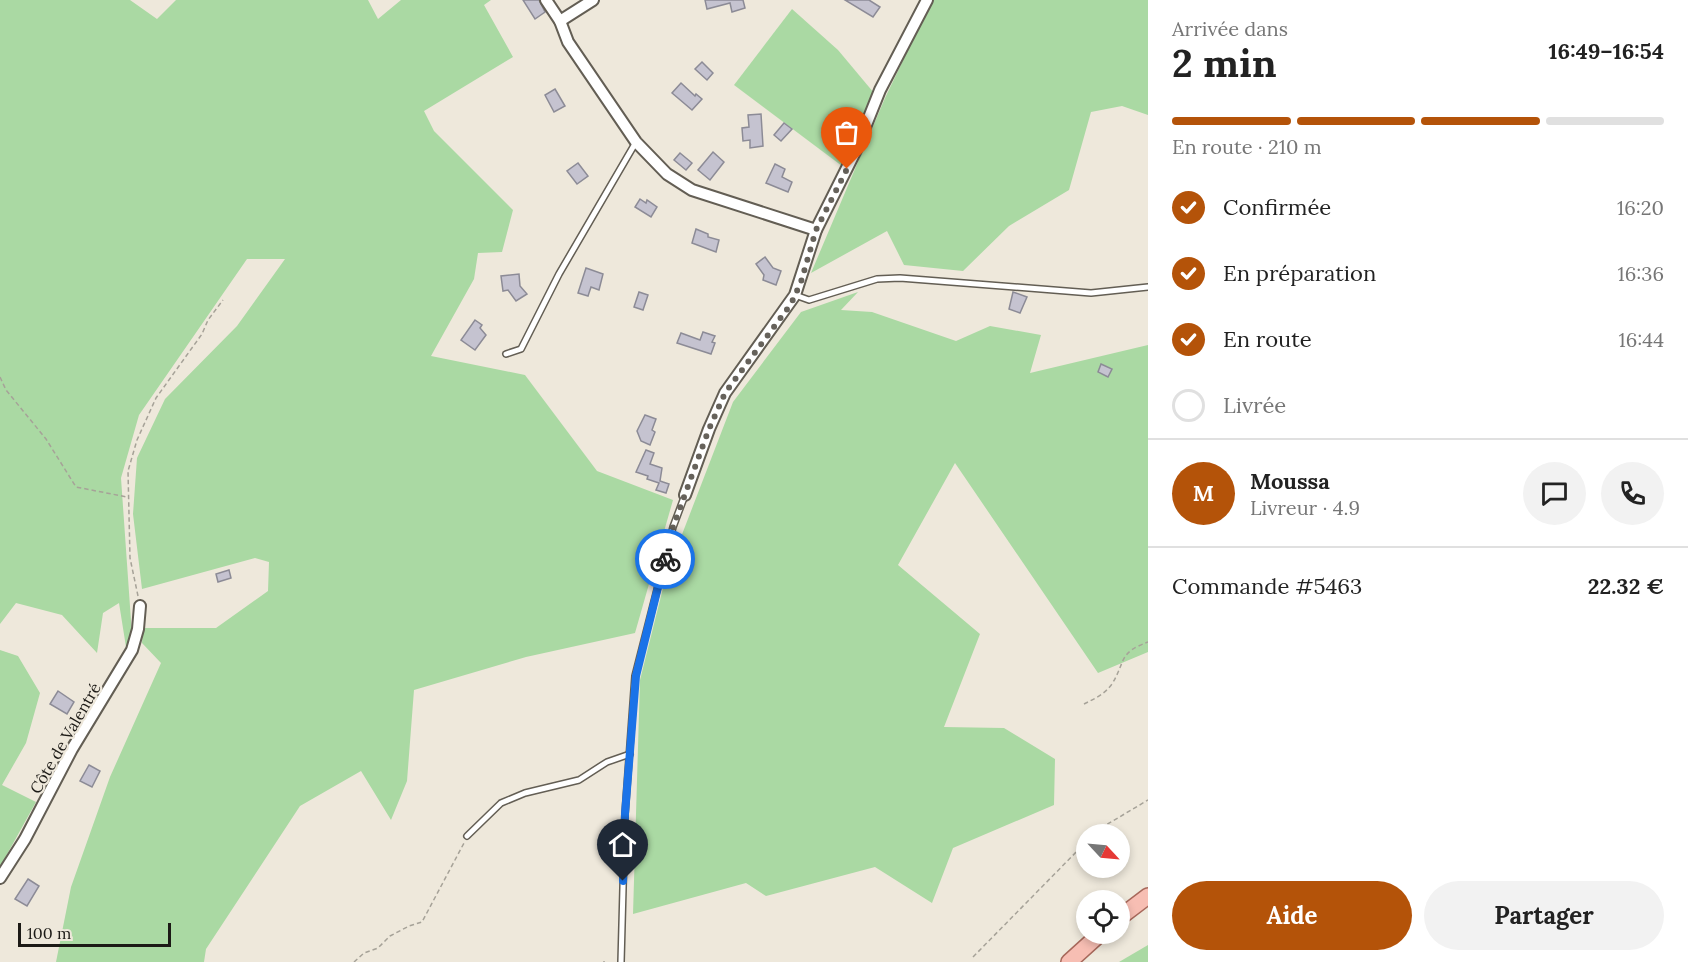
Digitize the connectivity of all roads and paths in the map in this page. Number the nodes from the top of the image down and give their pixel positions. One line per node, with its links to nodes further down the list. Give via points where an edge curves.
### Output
1 (546, 0): 4 (street)
2 (593, 0): 4 (street)
3 (927, 0): 6 (street, via 880,90 856,150)
4 (560, 21): 5 (street, via 568,42)
5 (636, 142): 6 (street, via 667,174 693,189); 10 (lane, via 559,274 521,349)
6 (816, 230): 8 (street)
7 (1148, 287): 8 (lane, via 1091,293 900,278 877,279 809,300)
8 (795, 295): 12 (street, via 725,393)
9 (223, 300): 13 (path, via 156,398 128,471)
10 (506, 354)
11 (0, 377): 13 (path, via 76,486)
12 (685, 495): 17 (lane, via 673,527 636,676)
13 (127, 498): 14 (path, via 130,558)
14 (140, 606): 22 (street, Côte de Valentré, via 132,650)
15 (1148, 642): 16 (path, via 1132,648 1111,685 1098,698)
16 (1084, 704)
17 (630, 754): 20 (lane, via 607,762 579,780 501,803); 28 (lane)
18 (1148, 800): 19 (path)
19 (1108, 824)
20 (467, 836): 27 (path, via 422,922 390,936)
21 (1076, 852): 26 (path)
22 (0, 878)
23 (1148, 896): 24 (main road)
24 (1130, 910)
25 (1089, 944): 29 (main road)
26 (973, 957)
27 (354, 962)
28 (621, 962)
29 (1069, 962)

